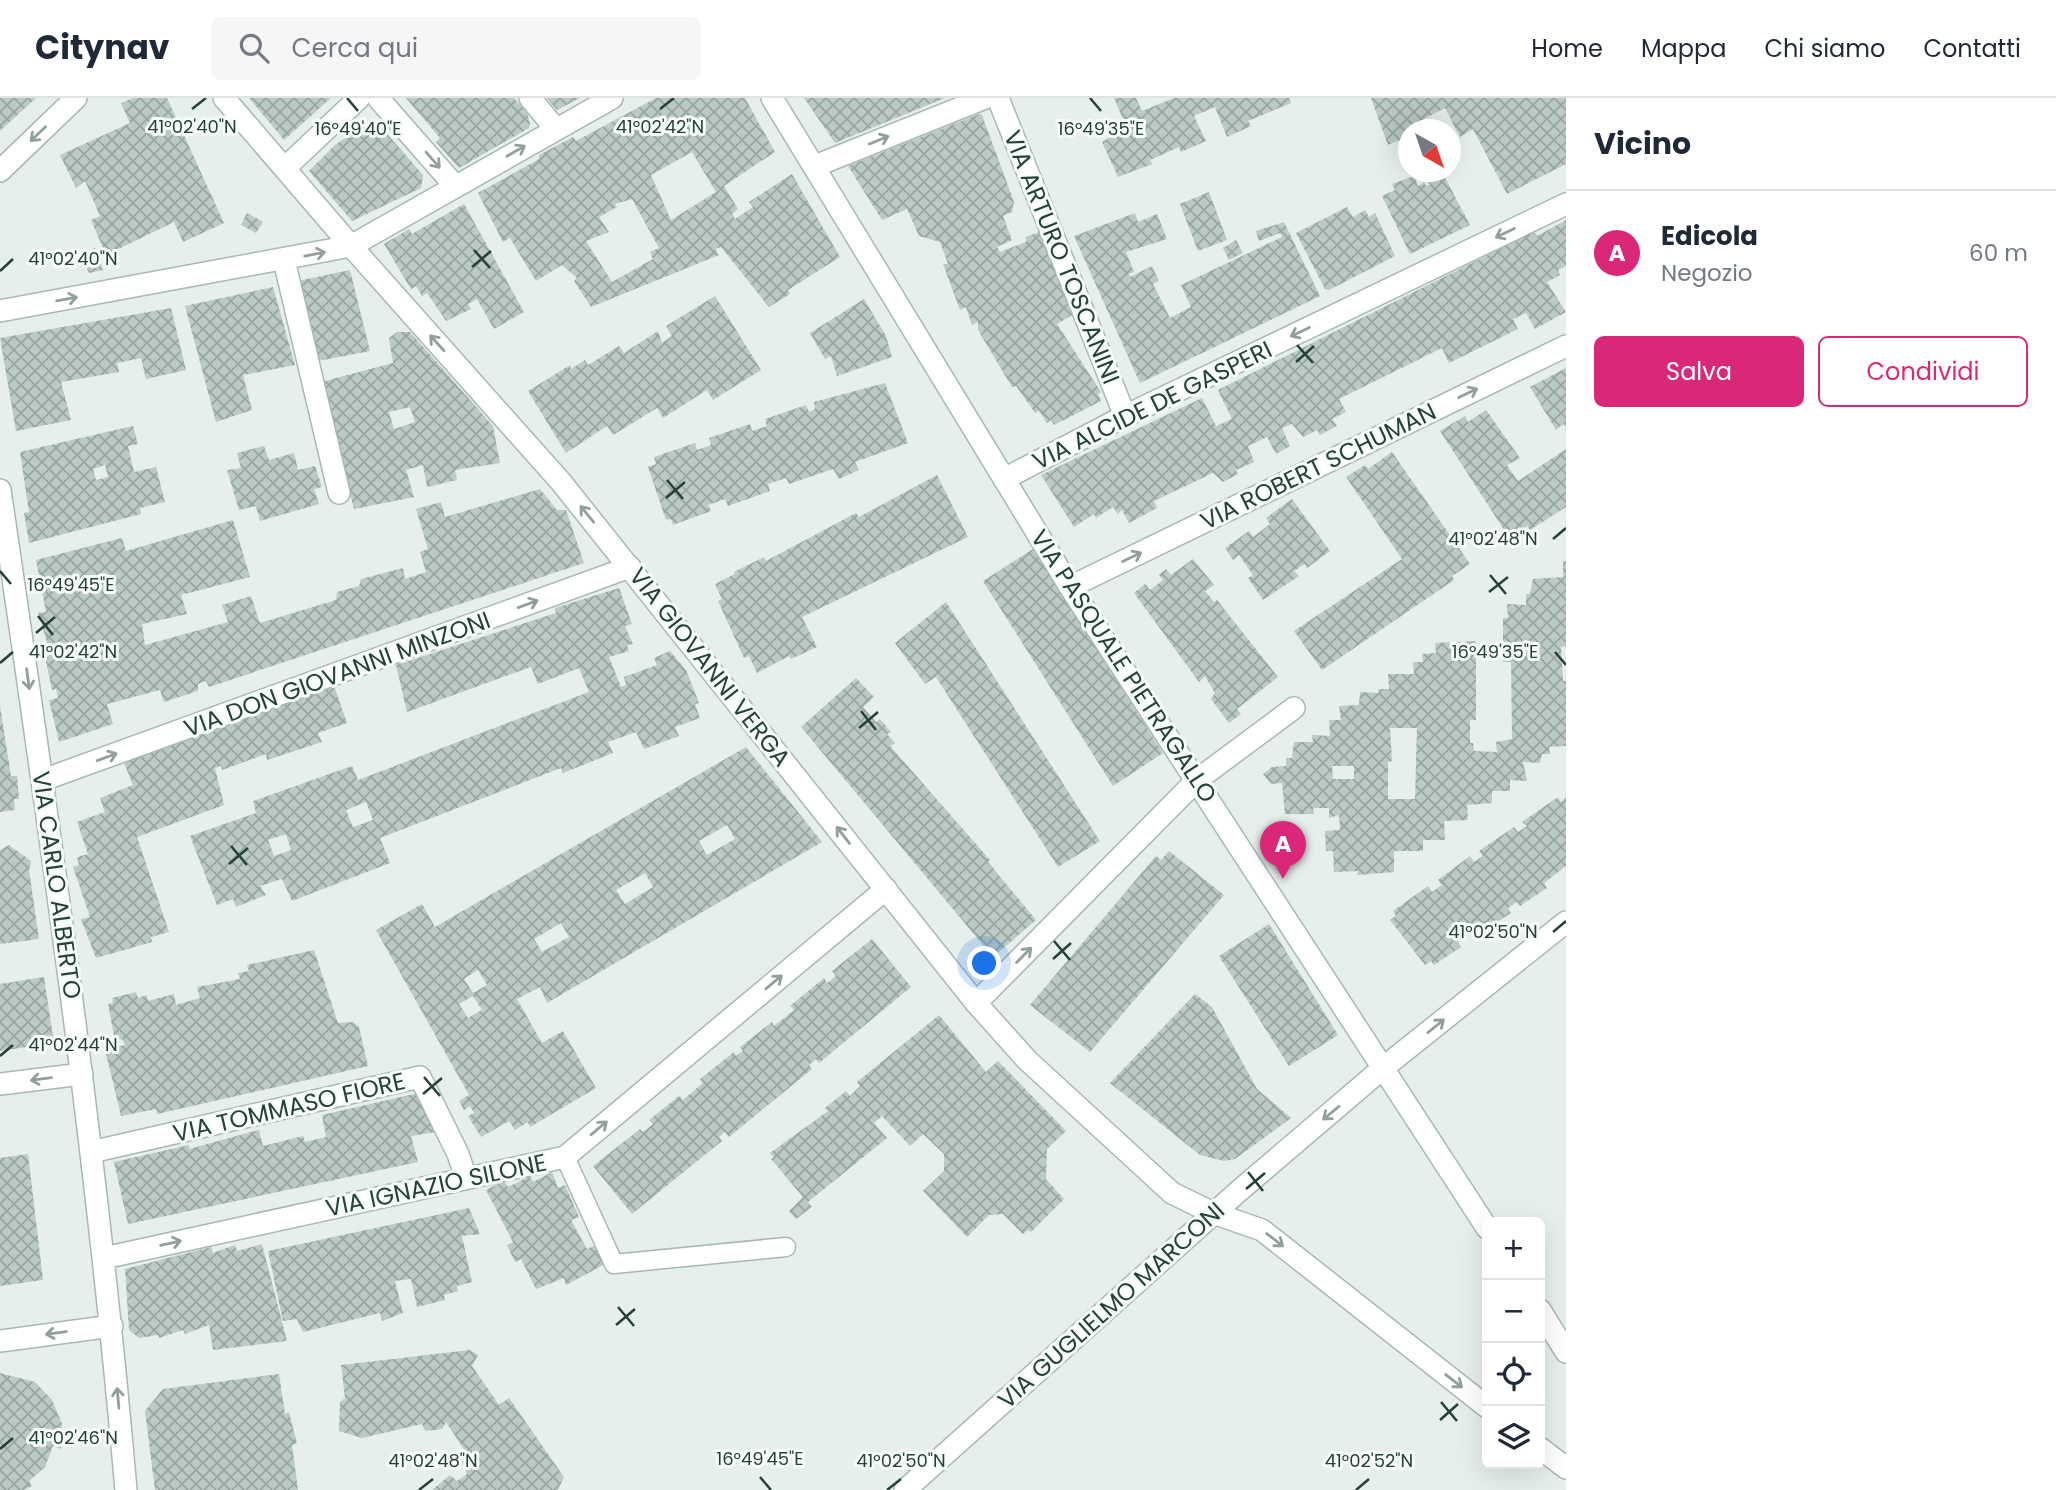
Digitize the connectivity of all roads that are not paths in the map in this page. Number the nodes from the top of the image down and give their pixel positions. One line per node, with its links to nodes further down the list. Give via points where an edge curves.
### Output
1 (76, 98): 13 (street, one-way to 13)
2 (224, 98): 12 (street, VIA GIOVANNI VERGA)
3 (359, 98): 12 (street)
4 (378, 98): 14 (street, one-way to 14)
5 (530, 98): 10 (street)
6 (612, 98): 10 (street)
7 (772, 98): 11 (street, VIA PASQUALE PIETRAGALLO)
8 (985, 98): 11 (street, one-way to 8)
9 (998, 98): 20 (street, VIA ARTURO TOSCANINI)
10 (555, 128): 14 (street, one-way to 10)
11 (816, 166): 21 (street, VIA PASQUALE PIETRAGALLO)
12 (285, 168): 16 (street, VIA GIOVANNI VERGA)
13 (0, 171)
14 (455, 186): 16 (street)
15 (1566, 204): 20 (street, VIA ALCIDE DE GASPERI, one-way to 20)
16 (351, 246): 17 (street, one-way to 16); 24 (street, VIA GIOVANNI VERGA, one-way to 16, via 561,482)
17 (284, 260): 18 (street, one-way to 17); 23 (street)
18 (0, 311)
19 (1566, 346): 25 (street, VIA ROBERT SCHUMAN, one-way to 19)
20 (1125, 416): 21 (street, VIA ALCIDE DE GASPERI)
21 (1004, 480): 25 (street, VIA PASQUALE PIETRAGALLO)
22 (0, 490): 28 (street, VIA CARLO ALBERTO, one-way to 28)
23 (339, 493)
24 (630, 567): 28 (street, VIA DON GIOVANNI MINZONI, one-way to 24); 29 (street, VIA GIOVANNI VERGA, one-way to 24)
25 (1070, 587): 27 (street, VIA PASQUALE PIETRAGALLO)
26 (1294, 708): 27 (street)
27 (1197, 779): 31 (street, one-way to 27); 32 (street, VIA PASQUALE PIETRAGALLO)
28 (43, 780): 33 (street, VIA CARLO ALBERTO)
29 (886, 889): 31 (street, VIA GIOVANNI VERGA); 36 (street, VIA IGNAZIO SILONE, one-way to 29)
30 (1566, 922): 32 (street, VIA GUGLIELMO MARCONI, one-way to 30)
31 (976, 1003): 38 (street, VIA GIOVANNI VERGA, via 1027,1060 1172,1194)
32 (1383, 1068): 38 (street, VIA GUGLIELMO MARCONI, one-way to 38); 39 (street, VIA PASQUALE PIETRAGALLO)
33 (82, 1074): 34 (street, one-way to 34); 35 (street, VIA CARLO ALBERTO)
34 (0, 1084)
35 (91, 1152): 37 (street, VIA TOMMASO FIORE, via 420,1077); 41 (street, VIA CARLO ALBERTO)
36 (565, 1157): 37 (street, VIA IGNAZIO SILONE); 40 (lane, via 614,1264)
37 (466, 1178): 41 (street, VIA IGNAZIO SILONE, one-way to 37)
38 (1213, 1213): 46 (street, VIA GIOVANNI VERGA, one-way to 46, via 1262,1230); 50 (street, VIA GUGLIELMO MARCONI)
39 (1482, 1220)
40 (786, 1247)
41 (104, 1258): 43 (street, VIA CARLO ALBERTO)
42 (1545, 1318): 45 (street)
43 (112, 1326): 44 (street, one-way to 44); 49 (street, VIA CARLO ALBERTO, one-way to 43)
44 (0, 1341)
45 (1566, 1352)
46 (1486, 1406)
47 (1545, 1452): 48 (street)
48 (1566, 1468)
49 (126, 1490)
50 (905, 1490)

